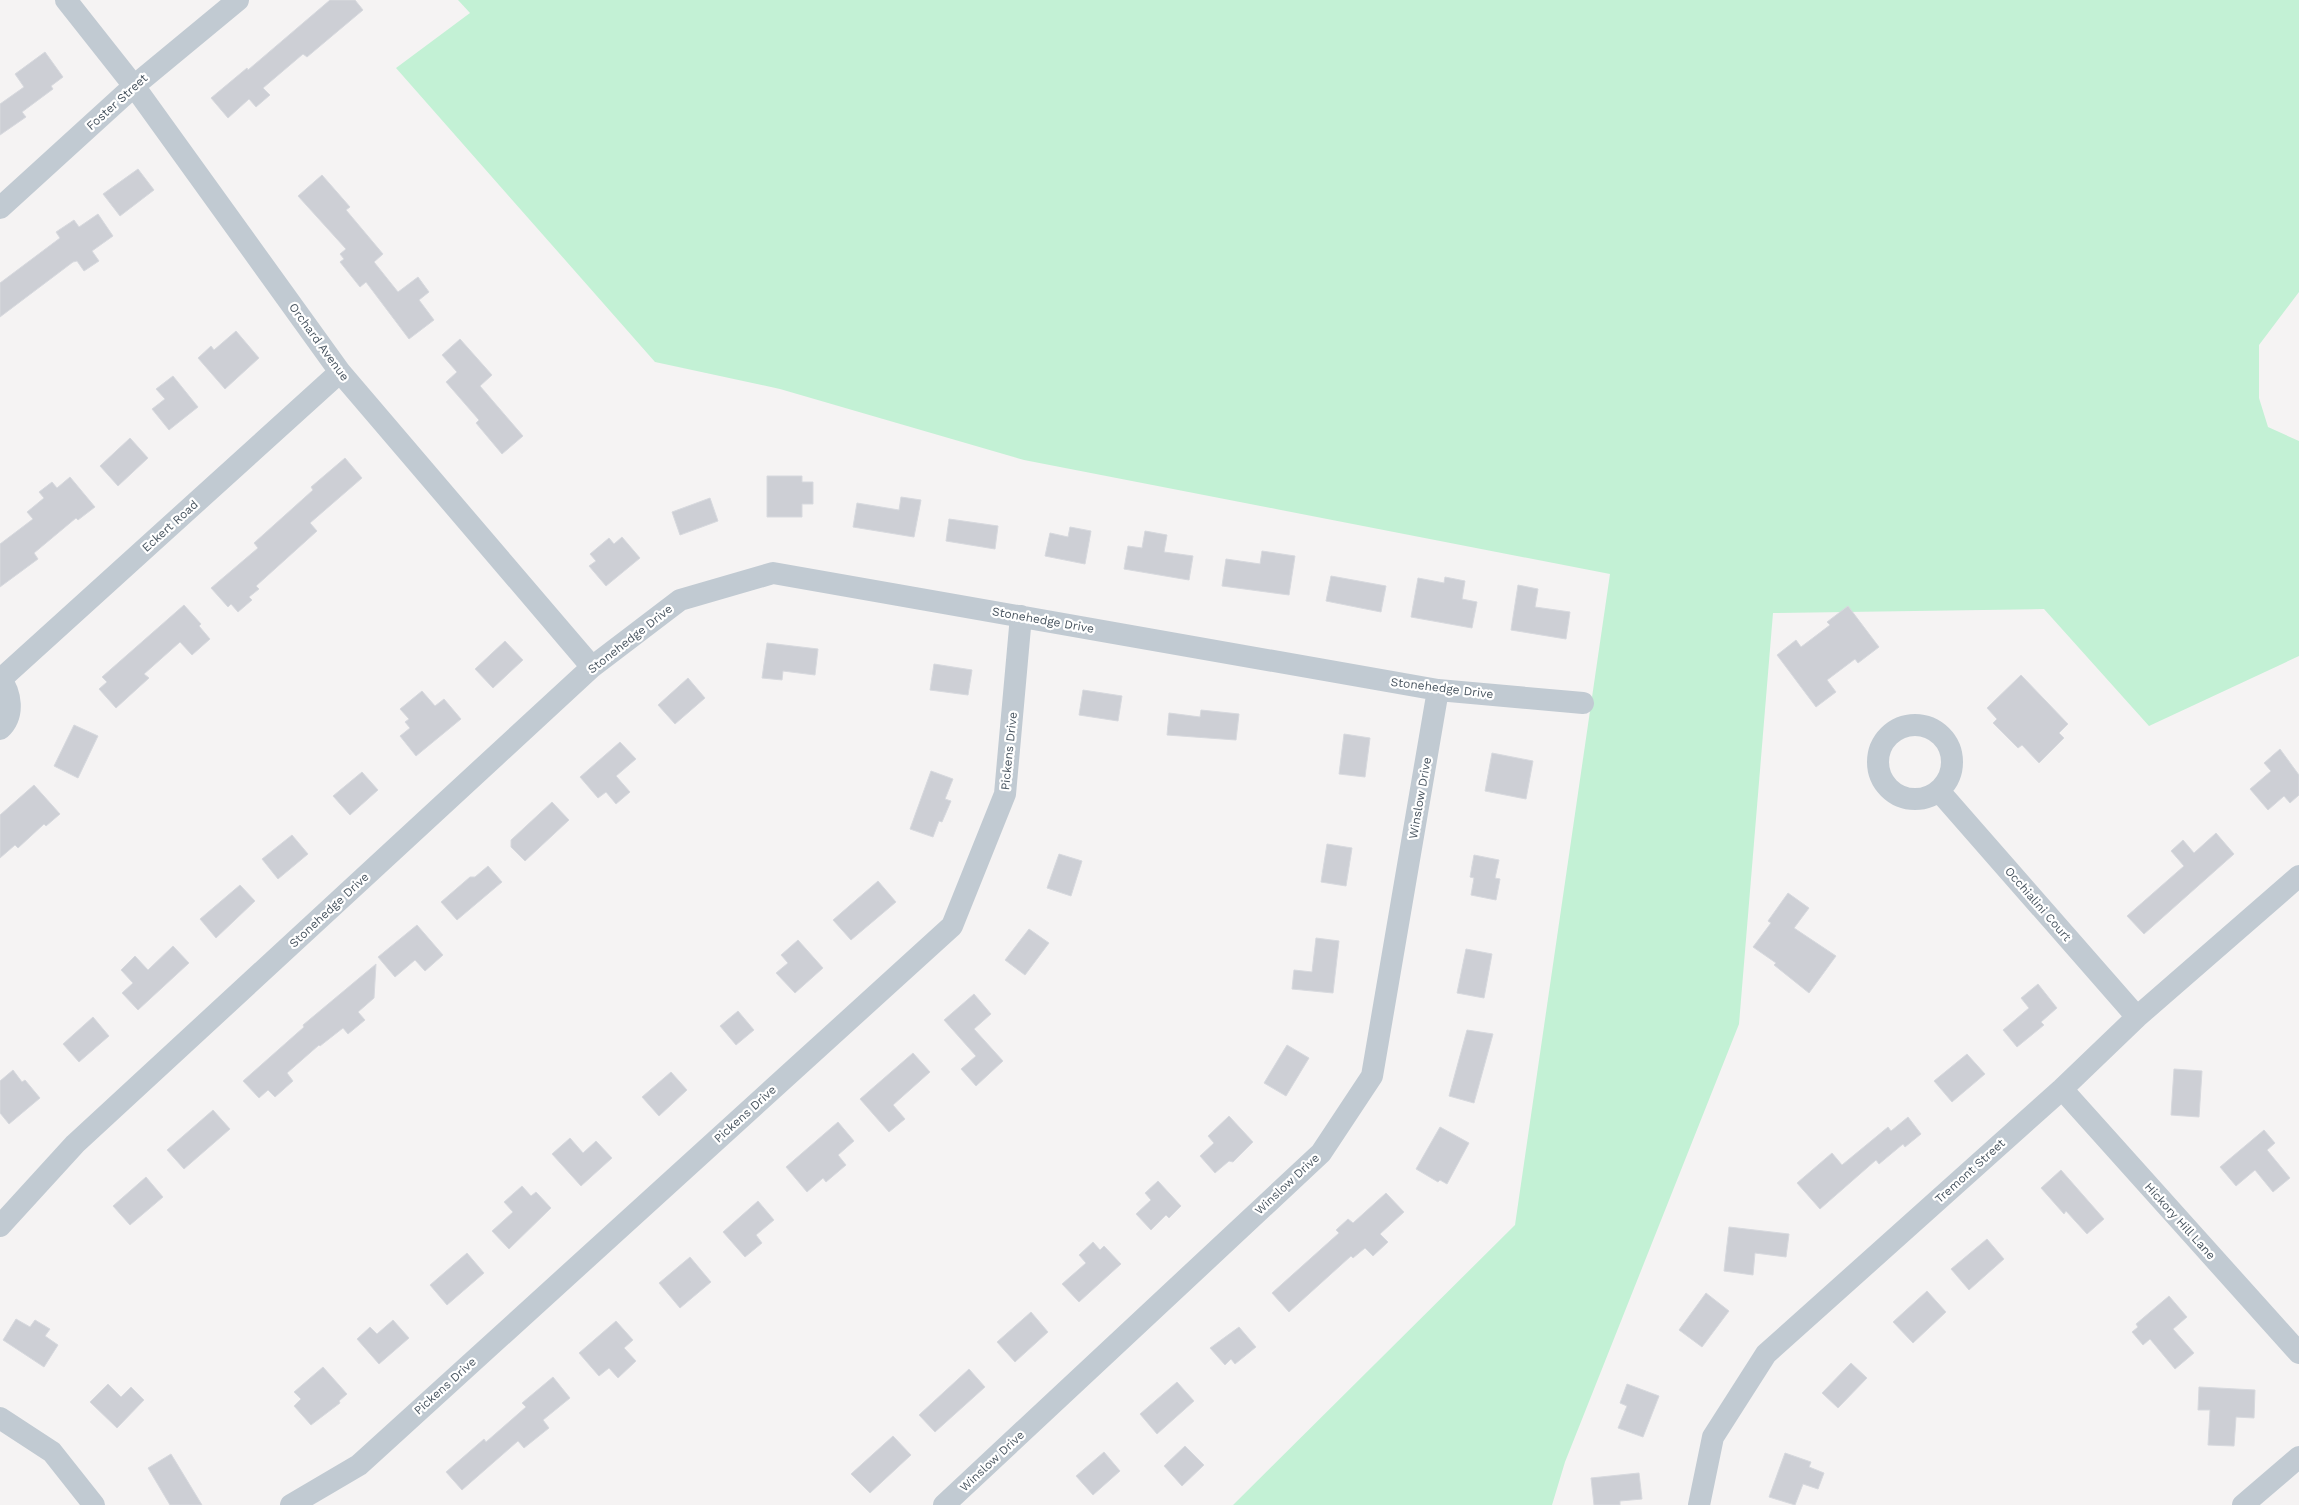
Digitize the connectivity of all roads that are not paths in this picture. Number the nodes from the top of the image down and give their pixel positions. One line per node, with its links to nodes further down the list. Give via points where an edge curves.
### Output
1 (66, 0): 3 (street, Orchard Avenue)
2 (238, 0): 3 (street, Foster Street)
3 (134, 86): 4 (street, Foster Street); 5 (street, Orchard Avenue)
4 (0, 208)
5 (340, 372): 7 (street, Orchard Avenue); 8 (street, Eckert Road)
6 (1021, 616): 7 (street, Stonehedge Drive, via 773,573 680,600); 9 (street, Stonehedge Drive); 21 (street, Pickens Drive, via 1005,794 952,926 359,1465)
7 (592, 667): 16 (street, Stonehedge Drive, via 75,1144)
8 (0, 679): 11 (street, Eckert Road, via 8,690 10,702 9,714)
9 (1438, 690): 10 (street, Stonehedge Drive); 22 (street, Winslow Drive, via 1372,1076 1321,1153)
10 (1583, 703)
11 (0, 729)
12 (1939, 791): 14 (street, Occhialini Court)
13 (2299, 876): 14 (street, Tremont Street)
14 (2137, 1017): 15 (street, Tremont Street)
15 (2062, 1089): 17 (street, Hickory Hill Lane); 23 (street, Tremont Street, via 1766,1354 1713,1437)
16 (0, 1226)
17 (2299, 1353)
18 (0, 1418): 20 (street, via 52,1452)
19 (2299, 1457): 24 (street)
20 (94, 1505)
21 (291, 1505)
22 (944, 1505)
23 (1699, 1505)
24 (2243, 1505)

